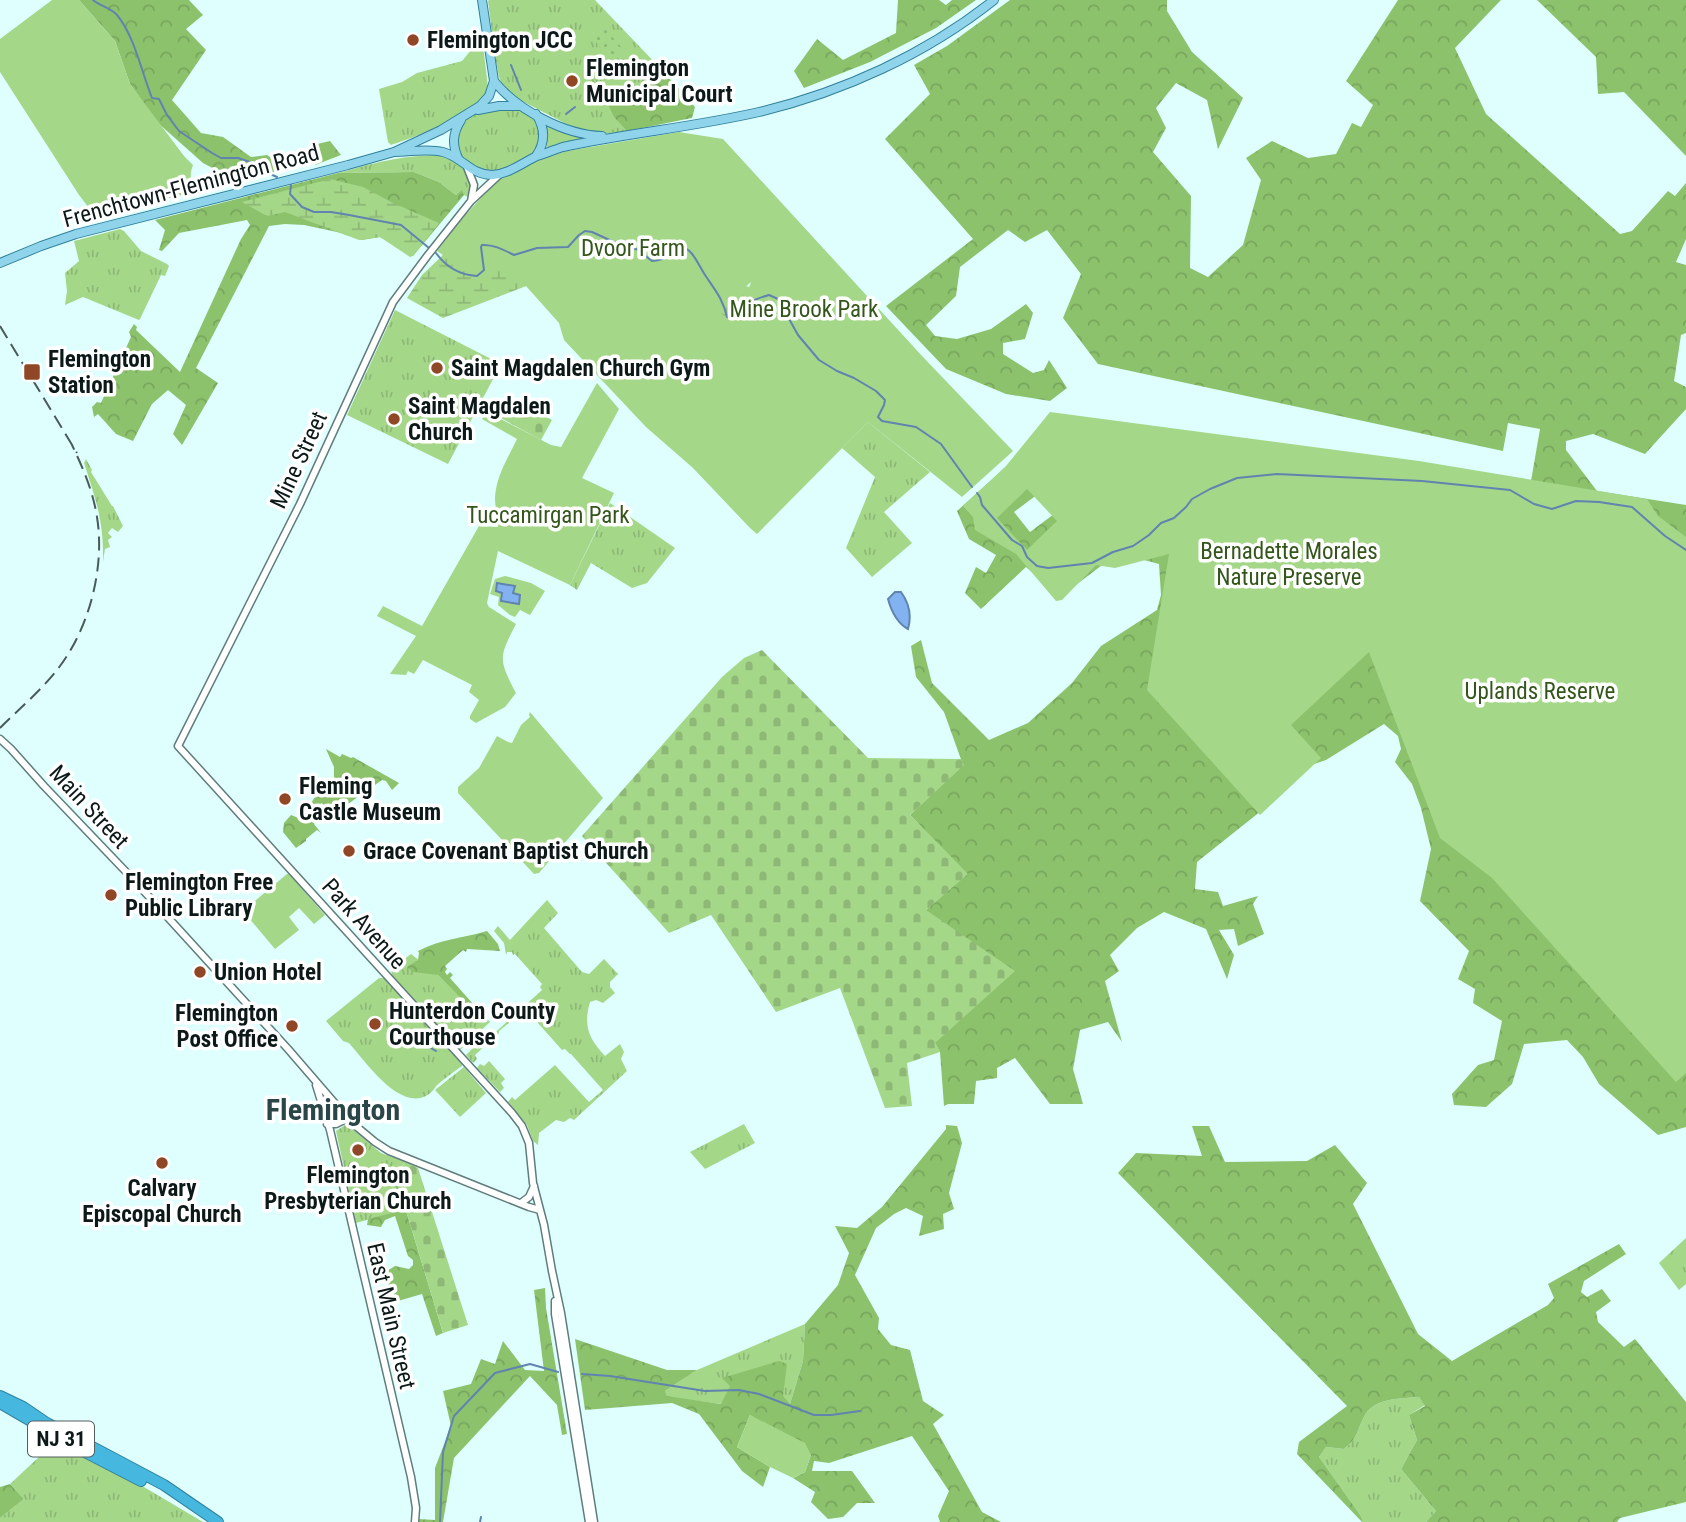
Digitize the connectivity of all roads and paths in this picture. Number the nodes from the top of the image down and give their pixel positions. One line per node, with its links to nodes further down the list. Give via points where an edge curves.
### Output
1 (482, 0): 3 (main road)
2 (994, 0): 8 (main road, via 917,51 824,93 760,111)
3 (494, 81): 4 (main road); 5 (main road, via 486,102)
4 (523, 107): 5 (main road); 6 (main road)
5 (474, 111): 7 (main road)
6 (536, 114): 8 (main road, via 570,131); 10 (main road, via 544,135)
7 (464, 117): 9 (main road, Frenchtown-Flemington Road); 11 (main road, via 454,135)
8 (619, 137): 10 (main road)
9 (394, 152): 11 (main road, Frenchtown-Flemington Road, via 441,152); 15 (main road, Frenchtown-Flemington Road, via 76,234)
10 (536, 157): 13 (main road)
11 (459, 160): 12 (main road)
12 (467, 167): 13 (main road, via 482,174); 14 (street, via 474,185)
13 (501, 174): 14 (street, Mine Street)
14 (471, 201): 17 (street, Mine Street, via 393,302 300,504)
15 (0, 263)
16 (0, 739): 18 (street, Main Street)
17 (178, 746): 21 (street, Park Avenue, via 516,1118 529,1143)
18 (314, 1080): 19 (street, Main Street); 20 (street, East Main Street)
19 (348, 1118): 20 (street); 22 (street, Main Street, via 389,1151)
20 (327, 1124): 29 (street, East Main Street, via 411,1477)
21 (534, 1186): 22 (street); 23 (street, Park Avenue)
22 (521, 1203): 23 (street, Main Street)
23 (540, 1210): 24 (street, Park Avenue)
24 (556, 1292): 30 (street, via 555,1314); 31 (street)
25 (0, 1396): 27 (highway, NJ 31)
26 (0, 1403): 27 (highway, NJ 31, via 110,1466)
27 (178, 1495): 28 (highway, NJ 31)
28 (218, 1522)
29 (415, 1522)
30 (589, 1522)
31 (594, 1522)

